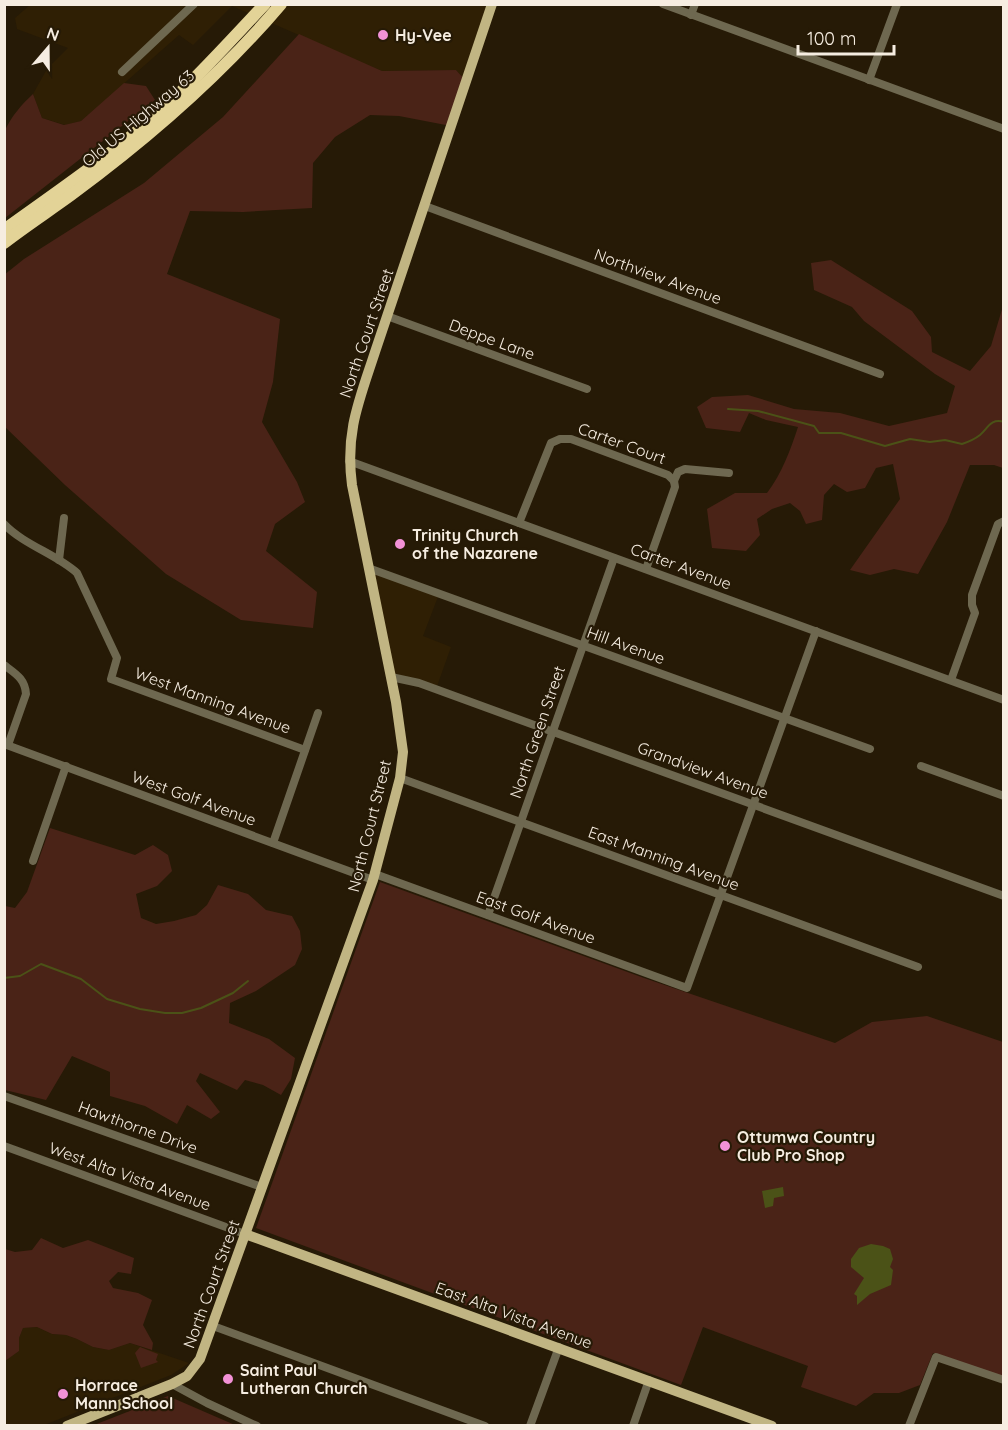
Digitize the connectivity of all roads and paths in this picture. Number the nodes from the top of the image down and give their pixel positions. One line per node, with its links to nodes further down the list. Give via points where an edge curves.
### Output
1 (194, 4): 9 (street)
2 (265, 4): 13 (highway, via 161,111)
3 (281, 4): 14 (highway, Old US Highway 63, via 244,45 150,132)
4 (492, 4): 12 (main road, North Court Street)
5 (663, 4): 8 (street)
6 (695, 4): 8 (street)
7 (897, 4): 10 (street)
8 (691, 15): 10 (street)
9 (122, 72)
10 (869, 80): 11 (street)
11 (1004, 129)
12 (425, 206): 15 (main road, North Court Street); 16 (street, Northview Avenue)
13 (4, 231)
14 (4, 243)
15 (387, 316): 17 (street, Deppe Lane); 18 (main road, North Court Street, via 352,427)
16 (880, 374)
17 (587, 389)
18 (349, 461): 23 (street, Carter Avenue); 27 (main road, North Court Street)
19 (729, 473): 20 (street, via 685,468)
20 (674, 481): 23 (street, Carter Court, via 571,439 560,439 547,449); 28 (street, Carter Court)
21 (64, 518): 26 (street)
22 (1004, 521): 33 (street, via 998,524 972,595 975,613)
23 (519, 523): 25 (street, Carter Avenue)
24 (4, 524): 26 (street)
25 (614, 558): 28 (street, Carter Avenue); 30 (street, North Green Street)
26 (59, 560): 40 (street, West Manning Avenue, via 77,573 117,658 111,679)
27 (371, 569): 30 (street, Hill Avenue); 32 (main road, North Court Street)
28 (646, 569): 29 (street, Carter Avenue)
29 (816, 631): 33 (street, Carter Avenue); 36 (street)
30 (583, 645): 36 (street, Hill Avenue); 37 (street, North Green Street)
31 (4, 665): 38 (street, via 22,677 26,686)
32 (391, 677): 37 (street, Grandview Avenue, via 419,683); 43 (main road, North Court Street, via 402,740)
33 (951, 680): 34 (street, Carter Avenue)
34 (1004, 699)
35 (318, 713): 40 (street)
36 (785, 718): 39 (street, Hill Avenue); 45 (street)
37 (552, 731): 45 (street, Grandview Avenue); 46 (street, North Green Street)
38 (6, 744): 41 (street, West Golf Avenue)
39 (870, 749)
40 (305, 750): 47 (street)
41 (66, 766): 47 (street, West Golf Avenue); 48 (street)
42 (921, 766): 44 (street)
43 (400, 778): 46 (street, East Manning Avenue); 49 (main road, North Court Street)
44 (1004, 796)
45 (754, 805): 50 (street); 51 (street, Grandview Avenue)
46 (520, 822): 50 (street, East Manning Avenue); 52 (street, North Green Street)
47 (273, 843): 49 (street, West Golf Avenue)
48 (33, 861)
49 (374, 877): 52 (street, East Golf Avenue); 56 (main road, North Court Street)
50 (721, 895): 52 (street, East Golf Avenue, via 687,988); 53 (street, East Manning Avenue)
51 (1004, 896)
52 (488, 915)
53 (918, 967)
54 (4, 1096): 56 (street, Hawthorne Drive)
55 (4, 1146): 57 (street, West Alta Vista Avenue)
56 (262, 1187): 57 (main road, North Court Street)
57 (245, 1234): 58 (main road, North Court Street); 59 (main road, East Alta Vista Avenue)
58 (213, 1326): 62 (main road, North Court Street, via 195,1368); 65 (street)
59 (559, 1347): 60 (main road, East Alta Vista Avenue); 66 (street)
60 (649, 1380): 67 (street); 68 (main road, East Alta Vista Avenue)
61 (1004, 1380): 69 (street, via 936,1357)
62 (172, 1383): 63 (main road, North Court Street); 64 (street)
63 (67, 1425)
64 (257, 1425)
65 (485, 1425)
66 (530, 1425)
67 (633, 1425)
68 (772, 1425)
69 (909, 1425)

